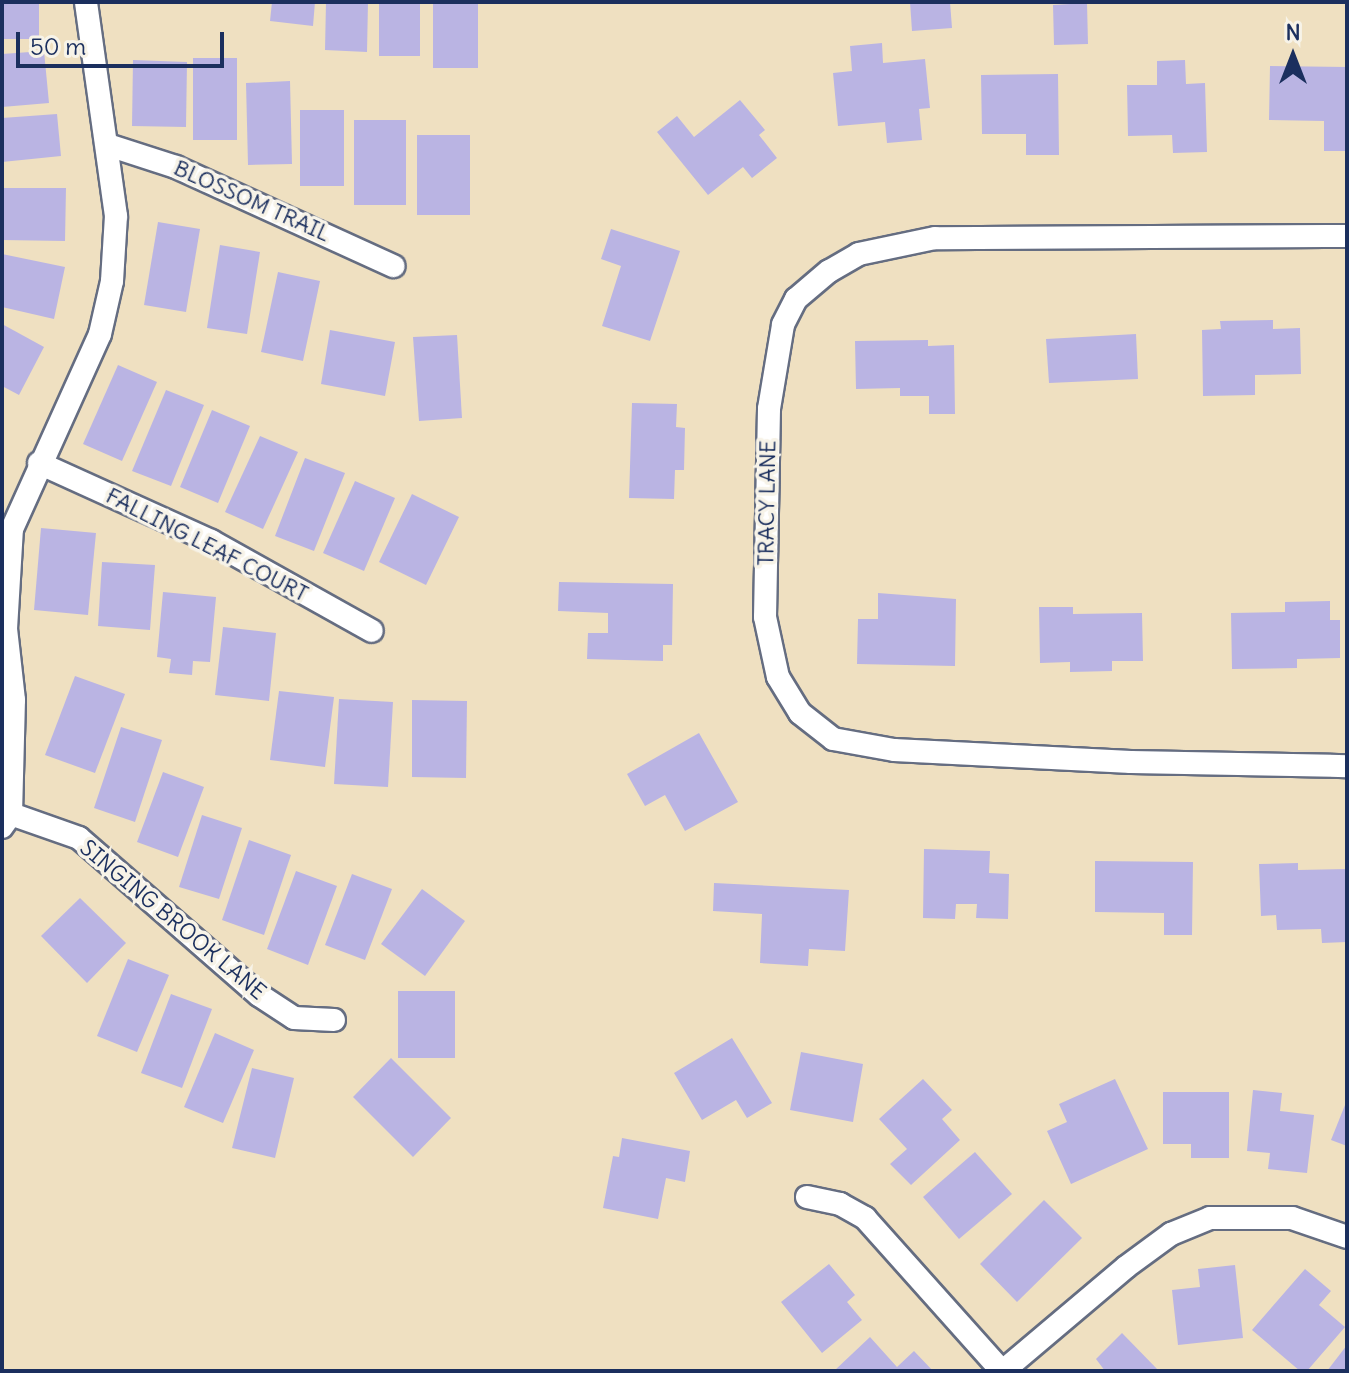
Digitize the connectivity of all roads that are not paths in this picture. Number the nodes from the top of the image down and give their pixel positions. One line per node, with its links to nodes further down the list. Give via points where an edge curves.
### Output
1 (86, 2): 2 (street, via 94,89)
2 (108, 145): 4 (street, BLOSSOM TRAIL, via 243,195); 5 (street, via 116,216 112,281 100,334)
3 (1347, 236): 7 (street, TRACY LANE, via 935,238 859,254 829,271 796,299 783,325 769,409 765,617 778,677 800,713 833,739 894,750)
4 (393, 266)
5 (39, 463): 6 (street, FALLING LEAF COURT, via 211,541); 8 (street, via 12,529 8,569 6,629 14,700)
6 (372, 631)
7 (1347, 766)
8 (7, 821): 9 (street, SINGING BROOK LANE, via 79,838 248,986 294,1018)
9 (334, 1020)
10 (807, 1197): 12 (street, via 840,1204 865,1218)
11 (1347, 1237): 12 (street, via 1292,1218 1210,1218 1171,1234 1126,1267)
12 (1002, 1371)

